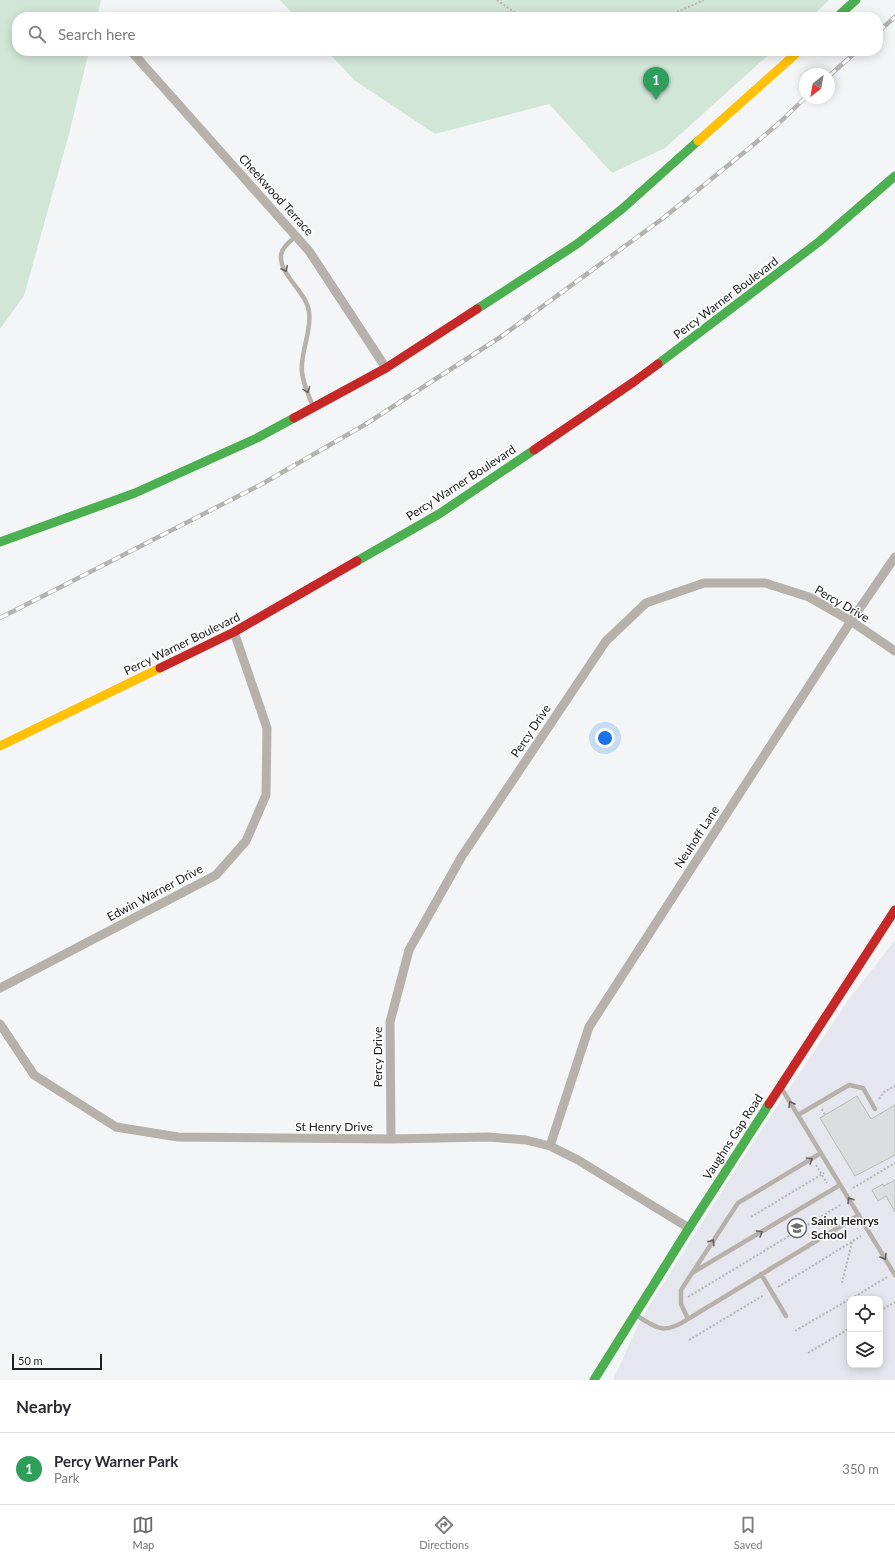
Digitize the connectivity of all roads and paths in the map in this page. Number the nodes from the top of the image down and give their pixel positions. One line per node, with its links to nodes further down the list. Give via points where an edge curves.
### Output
1 (497, 0): 4 (path)
2 (704, 0): 5 (path)
3 (856, 0): 6 (street)
4 (514, 12)
5 (677, 12)
6 (843, 12)
7 (135, 56): 10 (street, Cheekwood Terrace)
8 (793, 56): 11 (street, via 622,209 577,244)
9 (895, 176): 16 (street, Percy Warner Boulevard, via 820,241 629,386 439,514)
10 (296, 236): 11 (street, Cheekwood Terrace, via 309,251); 12 (lane, one-way to 12, via 286,245 281,255 282,265 306,300 309,311 302,372)
11 (386, 368): 12 (street)
12 (314, 407): 13 (street, via 257,438 135,493)
13 (0, 542)
14 (895, 557): 15 (street, Neuhoff Lane)
15 (851, 621): 17 (street, Percy Drive); 26 (street, Percy Drive, via 809,597 766,583 704,583 646,603 606,641 462,856 409,950 390,1022); 27 (street, Neuhoff Lane, via 589,1027)
16 (234, 632): 18 (street, Percy Warner Boulevard); 20 (street, Edwin Warner Drive, via 267,728 266,795 246,841 216,875)
17 (895, 651)
18 (0, 746)
19 (895, 910): 22 (street, Vaughns Gap Road)
20 (0, 988)
21 (0, 1024): 26 (street, St Henry Drive, via 34,1075 116,1126 178,1137)
22 (780, 1085): 25 (lane, one-way to 22); 39 (street, Vaughns Gap Road)
23 (895, 1086): 24 (path, via 884,1092)
24 (874, 1108): 25 (lane, via 863,1088 849,1086)
25 (798, 1115): 28 (lane)
26 (391, 1139): 27 (street, St Henry Drive, via 488,1137 526,1140)
27 (550, 1146): 39 (street, St Henry Drive, via 578,1160)
28 (821, 1153): 29 (lane); 31 (lane)
29 (813, 1158): 32 (path); 42 (lane, one-way to 29, via 738,1202)
30 (895, 1163): 34 (path)
31 (831, 1170): 32 (path); 33 (lane)
32 (822, 1174): 35 (path); 38 (path)
33 (840, 1185): 35 (lane); 36 (lane)
34 (852, 1188)
35 (831, 1190): 42 (lane, one-way to 35)
36 (850, 1200): 37 (lane, one-way to 36); 49 (path)
37 (859, 1215): 40 (lane); 43 (lane)
38 (751, 1217)
39 (689, 1228): 52 (street, Vaughns Gap Road)
40 (869, 1231): 41 (path); 44 (lane, one-way to 44)
41 (852, 1242): 45 (path); 46 (path)
42 (691, 1274): 49 (lane, via 680,1292)
43 (762, 1274): 46 (lane); 54 (lane)
44 (894, 1274): 47 (path)
45 (842, 1283)
46 (771, 1291): 53 (lane); 57 (path)
47 (855, 1296)
48 (847, 1301): 56 (path)
49 (680, 1302): 54 (lane)
50 (895, 1302): 51 (path)
51 (883, 1308)
52 (634, 1314): 54 (lane, via 663,1329 674,1327); 59 (street, Vaughns Gap Road)
53 (786, 1316)
54 (688, 1319)
55 (847, 1330): 58 (path)
56 (795, 1331)
57 (689, 1340)
58 (808, 1353)
59 (594, 1380)

